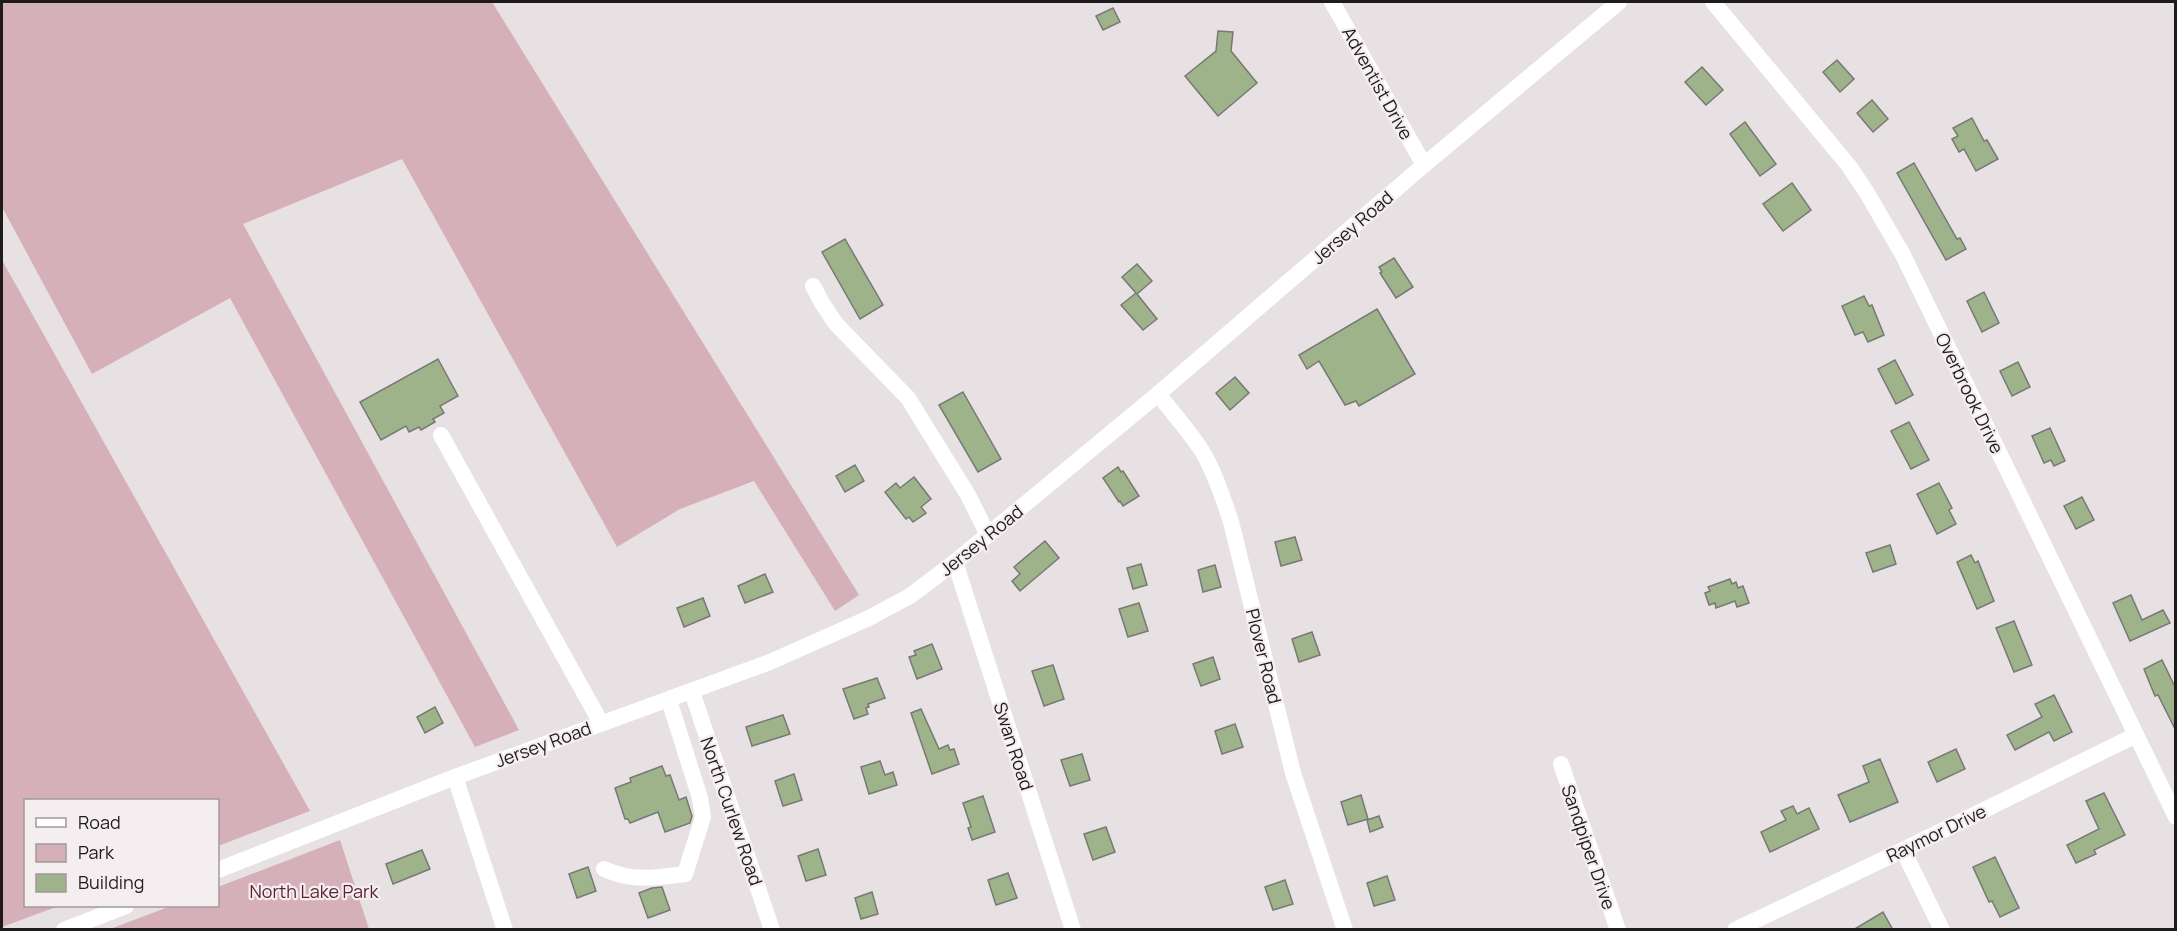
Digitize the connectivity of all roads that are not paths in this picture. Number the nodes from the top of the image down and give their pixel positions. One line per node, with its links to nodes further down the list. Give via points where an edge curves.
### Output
1 (1332, 2): 4 (street, Adventist Drive)
2 (1619, 2): 4 (street, Jersey Road)
3 (1713, 2): 13 (street, Overbrook Drive, via 1837,150 1884,220)
4 (1424, 165): 6 (street, Jersey Road)
5 (813, 286): 8 (street, via 836,324 908,398)
6 (1158, 394): 8 (street, Jersey Road); 25 (street, Plover Road, via 1192,435 1222,496 1293,773)
7 (441, 435): 12 (street)
8 (988, 534): 9 (street, Jersey Road)
9 (955, 562): 10 (street, Jersey Road, via 909,596 869,618); 24 (street, Swan Road)
10 (692, 692): 11 (street, Jersey Road); 23 (street, North Curlew Road)
11 (669, 700): 12 (street, Jersey Road); 18 (street, via 703,817 685,874 645,879)
12 (601, 723): 15 (street, Jersey Road)
13 (2136, 735): 16 (street, Overbrook Drive); 17 (street, Raymor Drive)
14 (1561, 764): 26 (street, Sandpiper Drive)
15 (455, 777): 19 (street, Jersey Road); 22 (street)
16 (2175, 817)
17 (1903, 850): 27 (street, Raymor Drive); 28 (street)
18 (604, 869)
19 (219, 870)
20 (123, 907): 21 (street)
21 (64, 930)
22 (505, 930)
23 (772, 930)
24 (1073, 930)
25 (1345, 930)
26 (1618, 930)
27 (1735, 930)
28 (1942, 930)

